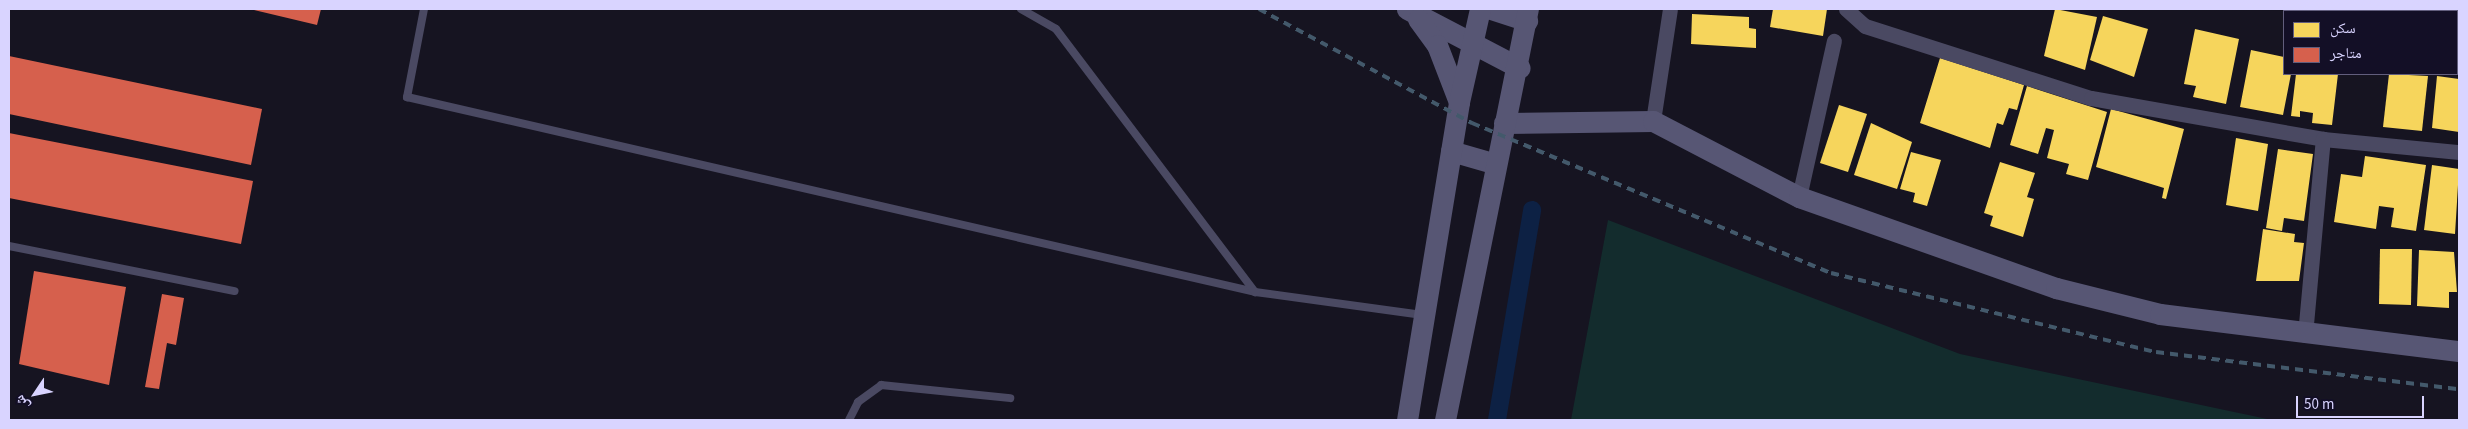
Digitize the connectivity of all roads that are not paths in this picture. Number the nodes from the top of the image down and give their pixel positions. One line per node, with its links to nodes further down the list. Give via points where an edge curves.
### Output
1 (424, 9): 22 (lane, via 407,97)
2 (1021, 9): 22 (lane, via 1056,29)
3 (1480, 9): 10 (street)
4 (1491, 9): 8 (street)
5 (1670, 9): 13 (street)
6 (1846, 9): 15 (street, via 1865,26 2091,98)
7 (1410, 11): 10 (street); 12 (street, via 1437,46)
8 (1528, 15): 11 (street)
9 (1834, 41): 19 (street)
10 (1472, 44): 11 (street); 12 (street)
11 (1520, 68): 14 (street)
12 (1459, 102): 16 (street)
13 (1653, 121): 14 (street); 19 (street)
14 (1504, 123): 18 (street)
15 (2322, 140): 17 (street); 24 (street)
16 (1451, 151): 18 (street); 23 (street)
17 (2459, 152)
18 (1496, 164): 29 (street)
19 (1799, 197): 24 (street, via 2056,288 2160,314)
20 (9, 246): 21 (lane)
21 (235, 292)
22 (1255, 292): 23 (lane)
23 (1424, 315): 28 (street)
24 (2305, 335): 25 (street)
25 (2459, 351)
26 (1010, 398): 27 (lane, via 881,386 858,402)
27 (849, 420)
28 (1407, 420)
29 (1445, 420)

